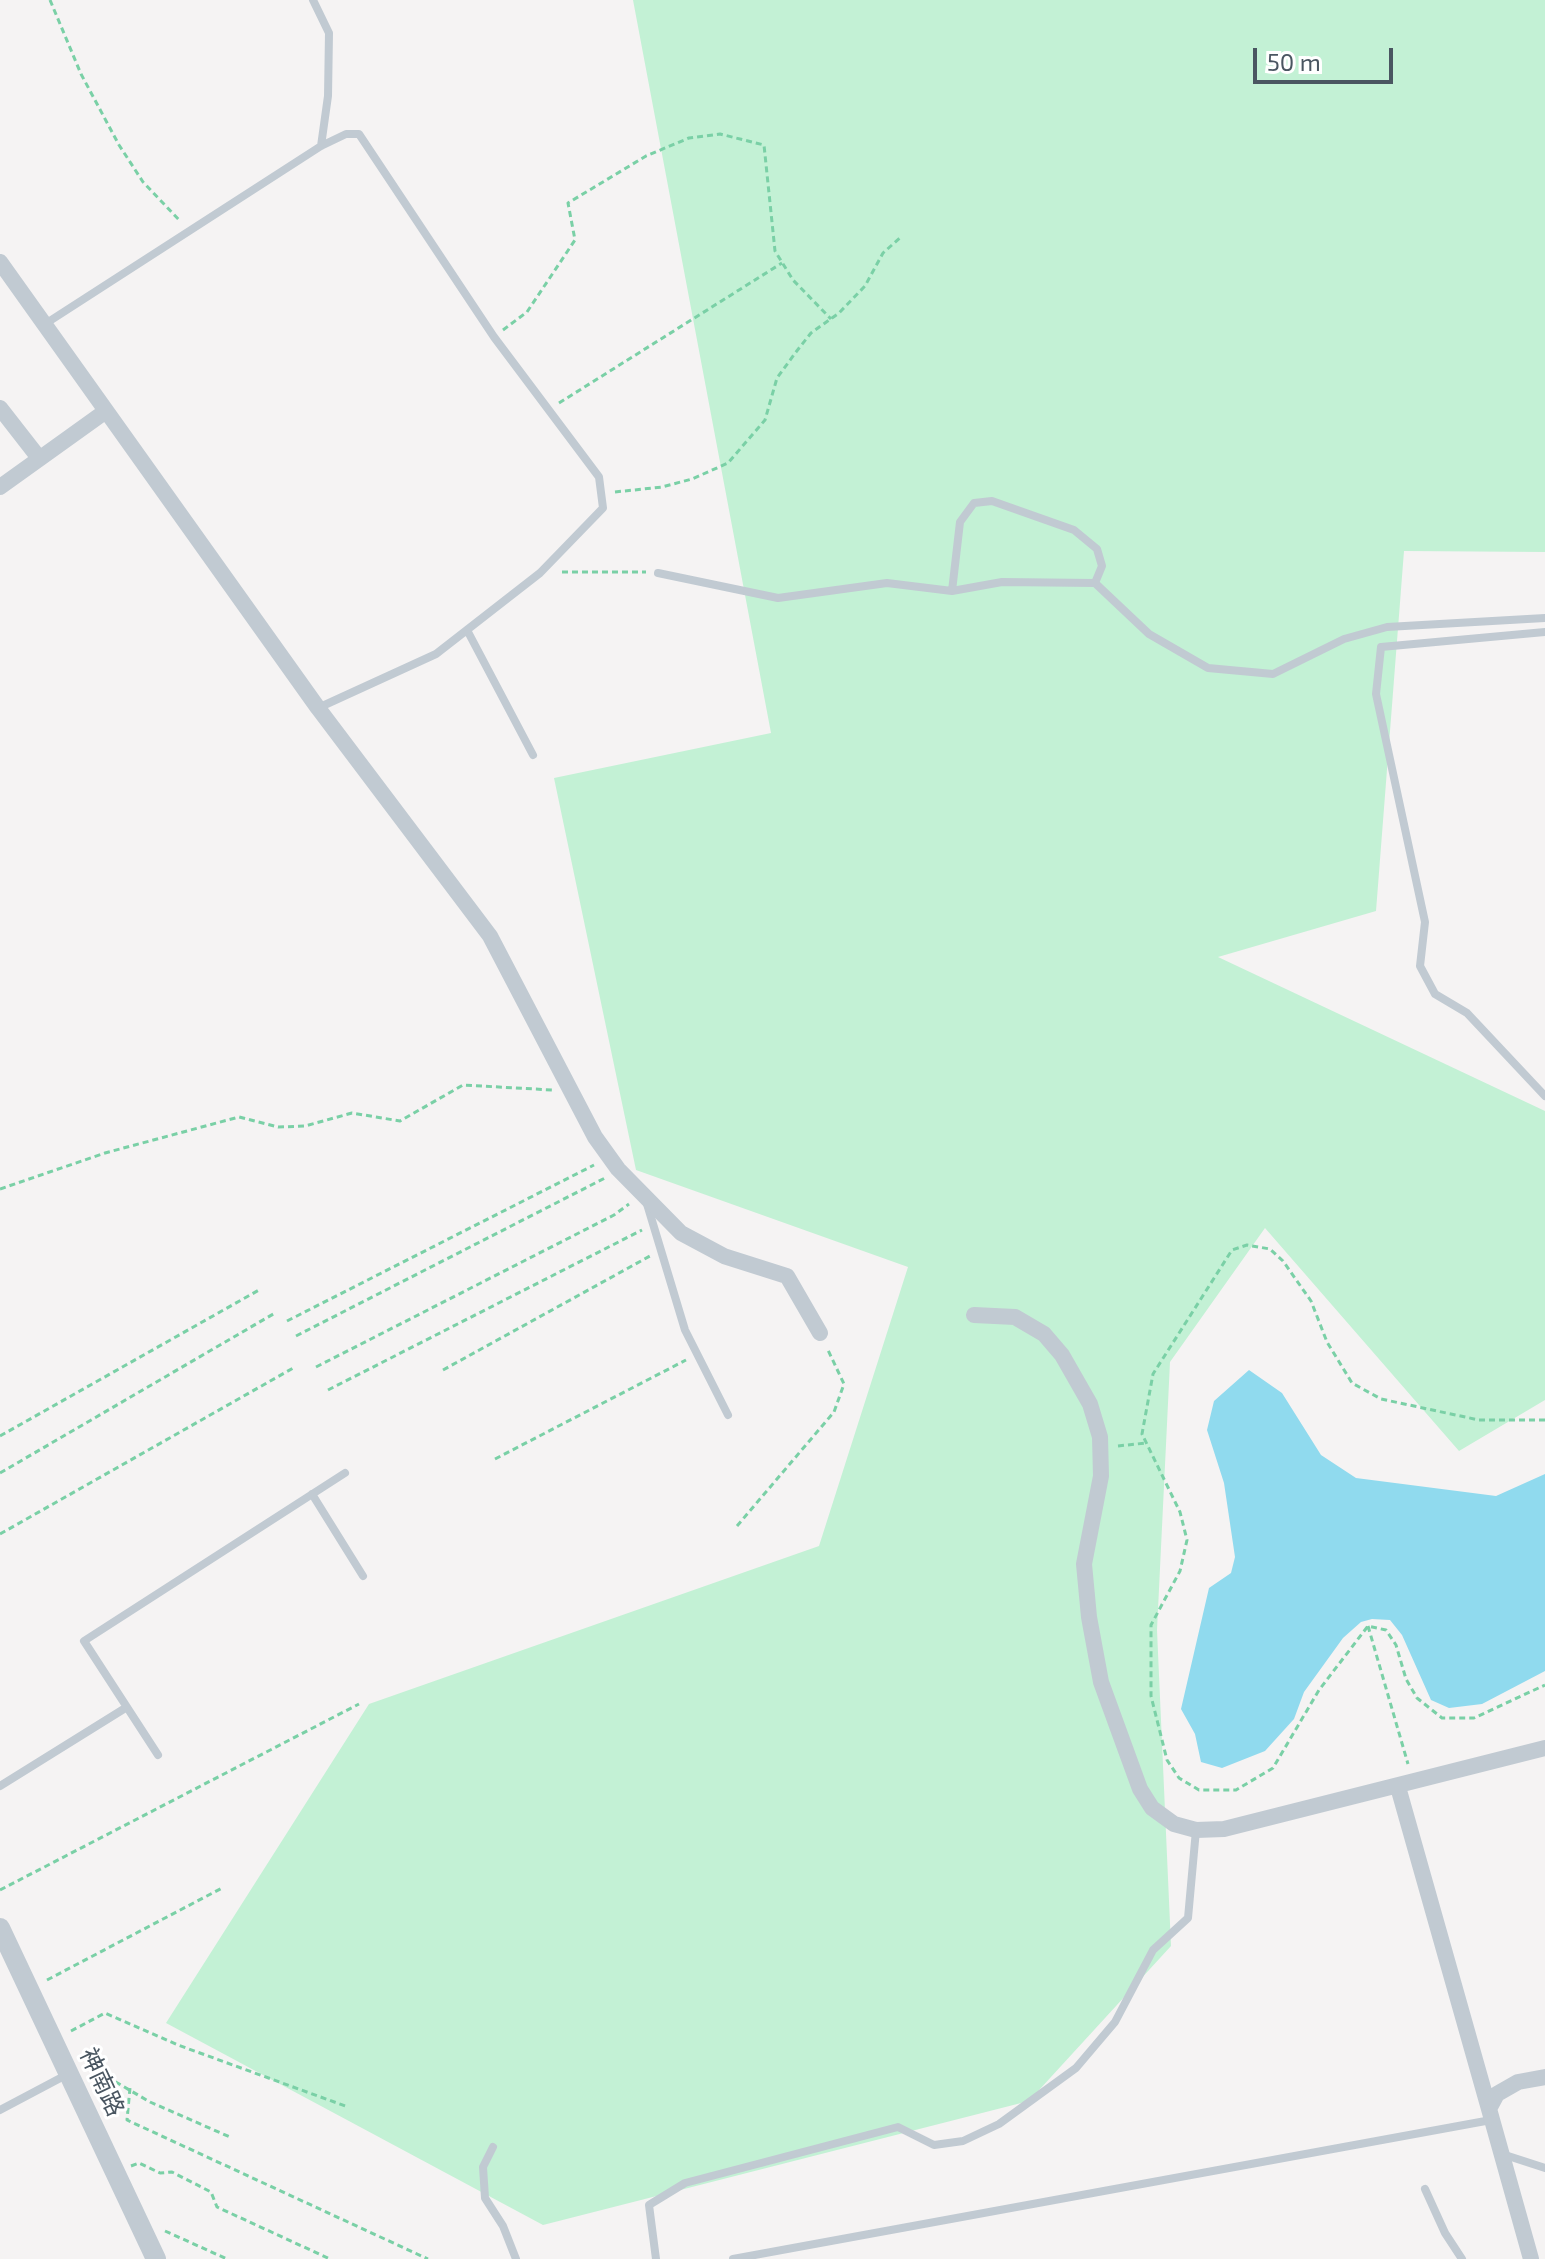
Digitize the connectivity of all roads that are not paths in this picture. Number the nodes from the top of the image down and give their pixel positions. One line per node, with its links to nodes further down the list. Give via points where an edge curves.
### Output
1 (313, 0): 2 (lane, via 329,33)
2 (321, 146): 4 (lane); 13 (lane, via 359,134 494,337 599,477 603,508 540,573)
3 (0, 262): 4 (street)
4 (44, 325): 6 (street)
5 (0, 408): 7 (street)
6 (106, 411): 7 (street); 15 (street)
7 (39, 458): 8 (street)
8 (0, 487)
9 (658, 573): 11 (lane, via 778,598 887,583)
10 (1095, 583): 11 (lane, via 1002,582); 11 (lane, via 1102,566 1097,549 1074,530 992,501 974,503 960,522); 12 (lane, via 1149,634 1208,668 1273,674 1344,639 1387,627)
11 (952, 591)
12 (1545, 618)
13 (467, 630): 15 (lane, via 436,654); 16 (lane)
14 (1545, 632): 17 (lane, via 1381,647 1376,694 1425,922 1420,966 1435,994 1467,1013)
15 (318, 708): 18 (street, via 490,936 607,1154)
16 (533, 755)
17 (1545, 1096)
18 (641, 1195): 20 (street, via 692,1239 724,1256 787,1276); 21 (lane, via 685,1330)
19 (974, 1315): 30 (street, via 1015,1317 1044,1334 1090,1404 1101,1476 1084,1564 1101,1682 1152,1808 1174,1824)
20 (820, 1333)
21 (728, 1415)
22 (345, 1473): 23 (lane)
23 (312, 1494): 24 (lane); 25 (lane, via 84,1641)
24 (363, 1576)
25 (127, 1707): 27 (lane); 29 (lane)
26 (1545, 1748): 28 (street)
27 (158, 1755)
28 (1406, 1785): 30 (street, via 1224,1829); 35 (street)
29 (0, 1786)
30 (1196, 1830): 42 (lane, via 1188,1918 1153,1950 1115,2022 1076,2068 999,2124 963,2141 934,2145 898,2127 685,2183 649,2205)
31 (0, 1928): 32 (street, 神南路)
32 (69, 2074): 34 (lane); 40 (street, 神南路)
33 (1545, 2077): 35 (street, via 1518,2082 1497,2094)
34 (0, 2110)
35 (1491, 2115): 37 (street); 43 (lane)
36 (493, 2147): 41 (lane, via 483,2167 485,2198)
37 (1502, 2154): 38 (lane); 45 (street)
38 (1545, 2168)
39 (1425, 2189): 44 (lane)
40 (156, 2259)
41 (516, 2259)
42 (656, 2259)
43 (733, 2259)
44 (1462, 2259)
45 (1531, 2259)

